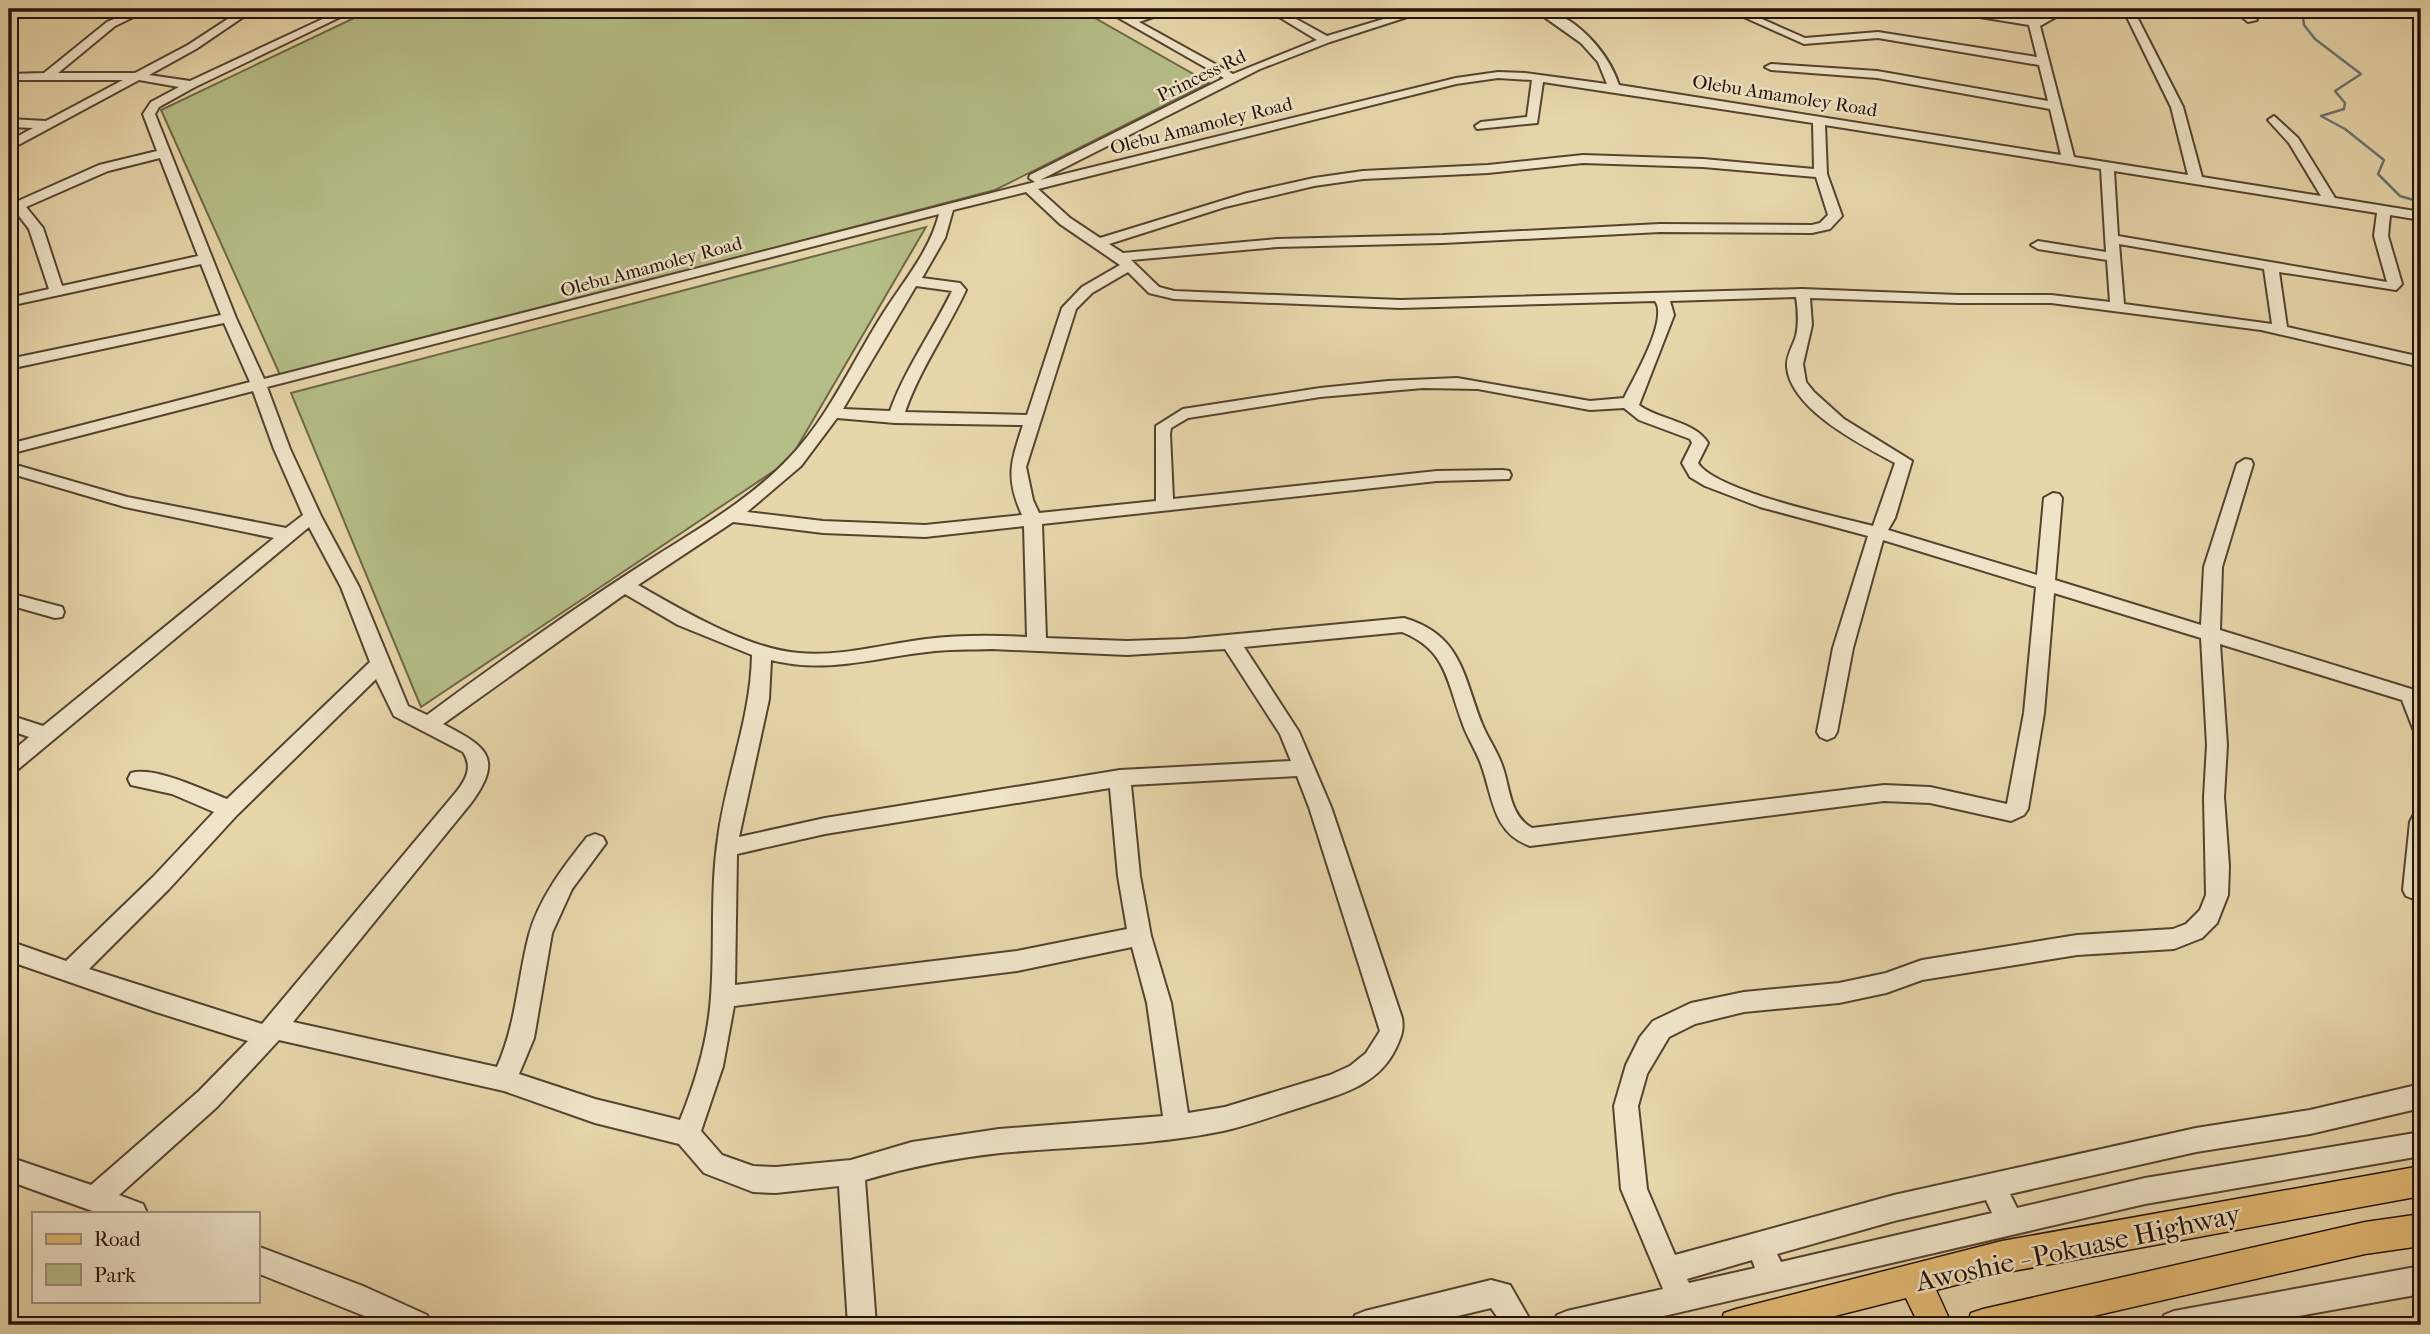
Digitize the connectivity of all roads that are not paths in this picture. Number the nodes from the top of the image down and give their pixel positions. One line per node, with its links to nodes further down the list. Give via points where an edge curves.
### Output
1 (46, 9): 16 (street)
2 (145, 9): 24 (street, via 111,24)
3 (250, 9): 25 (street, via 192,47)
4 (352, 9): 29 (street)
5 (1108, 9): 19 (street)
6 (1171, 9): 19 (street)
7 (1271, 9): 21 (street)
8 (1378, 9): 17 (street)
9 (1427, 9): 17 (street, Princess Rd)
10 (1538, 9): 30 (street, via 1563,23 1600,56)
11 (1731, 9): 22 (street, via 1804,41 1878,35)
12 (1949, 9): 20 (street)
13 (2065, 9): 20 (street)
14 (2128, 9): 42 (street, via 2177,107)
15 (2237, 9): 18 (street)
16 (9, 14)
17 (1397, 19): 21 (street, Princess Rd)
18 (2252, 20)
19 (1130, 21): 27 (street)
20 (2034, 22): 22 (street)
21 (1326, 40): 27 (street, Princess Rd)
22 (2044, 62): 31 (street)
23 (1771, 67): 31 (street, via 1802,66)
24 (49, 75): 25 (street); 26 (street)
25 (133, 76): 29 (street); 35 (street)
26 (9, 77)
27 (1232, 78): 44 (street, Princess Rd)
28 (1538, 78): 30 (street, Olebu Amamoley Road); 36 (street, via 1533,120); 43 (street, Olebu Amamoley Road, via 1498,75 1456,81)
29 (191, 85): 38 (street, via 149,114)
30 (1614, 88): 32 (street, Olebu Amamoley Road)
31 (2054, 106): 39 (street)
32 (1819, 120): 39 (street, Olebu Amamoley Road); 41 (street)
33 (2274, 120): 45 (street, via 2294,141)
34 (9, 122): 35 (street)
35 (48, 125): 37 (street)
36 (1481, 126)
37 (9, 146)
38 (164, 154): 46 (street, via 94,170); 54 (street)
39 (2068, 159): 40 (street, Olebu Amamoley Road)
40 (2107, 166): 42 (street, Olebu Amamoley Road); 50 (street)
41 (1821, 174): 51 (street, via 1731,164 1584,159 1372,174 1199,209); 55 (street, via 1835,216 1825,226 1812,229 1660,228 1277,243)
42 (2196, 180): 45 (street, Olebu Amamoley Road)
43 (1029, 187): 44 (street, Olebu Amamoley Road); 51 (street, via 1065,221)
44 (1013, 191): 47 (street, Olebu Amamoley Road)
45 (2330, 201): 48 (street, Olebu Amamoley Road)
46 (13, 208): 58 (street, via 36,228)
47 (947, 208): 57 (street, via 943,228); 67 (street, Olebu Amamoley Road)
48 (2384, 210): 49 (street, Olebu Amamoley Road); 56 (street, via 2381,236 2395,284 2391,287)
49 (2421, 216)
50 (2112, 239): 53 (street); 56 (street)
51 (1100, 242): 55 (street)
52 (2038, 245): 53 (street)
53 (2115, 257): 62 (street)
54 (205, 259): 58 (street); 63 (street)
55 (1125, 261): 60 (street, via 1154,290 1174,295 1399,304); 71 (street, via 1069,308)
56 (2272, 268): 64 (street)
57 (913, 281): 69 (street); 70 (street, via 959,290 907,385)
58 (57, 292): 61 (street)
59 (1802, 293): 60 (street); 62 (street, via 2051,299); 81 (street, via 1806,316 1795,357 1796,379 1826,412 1903,461)
60 (1657, 295): 68 (street, via 1667,315)
61 (9, 302)
62 (2117, 306): 64 (street)
63 (229, 318): 66 (street); 67 (street)
64 (2280, 330): 65 (street)
65 (2421, 362)
66 (9, 364)
67 (259, 386): 72 (street, Olebu Amamoley Road); 78 (street)
68 (1630, 402): 77 (street, via 1592,406 1457,383 1343,390 1183,414 1164,426 1162,434); 81 (street, via 1644,417 1696,436 1700,443 1690,463 1711,482 1766,503)
69 (832, 413): 70 (street); 79 (street, via 788,470)
70 (895, 418): 71 (street)
71 (1032, 420): 80 (street, via 1018,467)
72 (10, 450)
73 (2245, 464): 87 (street, via 2213,567)
74 (9, 468): 82 (street, via 125,502)
75 (1503, 475): 77 (street, via 1437,476)
76 (2053, 498): 83 (street)
77 (1165, 503): 80 (street)
78 (312, 516): 82 (street); 91 (street, via 350,587)
79 (729, 516): 80 (street, via 823,527 925,531); 84 (street)
80 (1033, 520): 88 (street)
81 (1878, 533): 83 (street); 96 (street, via 1843,648)
82 (290, 536): 97 (street)
83 (2045, 583): 87 (street); 89 (street, via 2034,713 2017,809 2011,813 1930,795 1884,793 1530,837 1514,827 1504,813 1492,764 1450,658 1426,634 1393,624)
84 (624, 585): 90 (street, via 685,620); 94 (street)
85 (9, 599): 86 (street)
86 (55, 612)
87 (2210, 634): 92 (street); 127 (street, via 2218,866 2217,895 2209,916 2194,931 2174,939 2077,945 1922,970 1839,993 1744,1002 1704,1011 1661,1029 1635,1073 1626,1106 1634,1189)
88 (1037, 643): 89 (street, via 1127,648); 90 (street, via 928,645 839,659 798,660)
89 (1231, 643): 99 (street, via 1289,732)
90 (762, 651): 105 (street, via 757,715)
91 (380, 664): 94 (street, via 401,711); 102 (street)
92 (2416, 698): 95 (street)
93 (9, 722): 97 (street)
94 (428, 725): 111 (street, via 470,747 478,756 480,774)
95 (2421, 726)
96 (1827, 732)
97 (46, 735): 98 (street)
98 (9, 765)
99 (1304, 768): 100 (street); 114 (street, via 1392,1031 1375,1060 1359,1074 1334,1085 1225,1119)
100 (1120, 778): 105 (street, via 825,826); 107 (street)
101 (138, 779): 102 (street, via 175,787)
102 (230, 809): 109 (street)
103 (2421, 822): 106 (street)
104 (595, 843): 112 (street, via 563,884 541,933 522,1038)
105 (727, 848): 110 (street)
106 (2414, 890)
107 (1140, 936): 110 (street, via 1017,961); 114 (street, via 1159,1003)
108 (9, 951): 109 (street)
109 (69, 972): 111 (street)
110 (723, 997): 115 (street, via 713,1061)
111 (271, 1032): 112 (street); 121 (street, via 208,1099)
112 (505, 1080): 115 (street, via 595,1111)
113 (2421, 1096): 120 (street)
114 (1177, 1124): 118 (street, via 999,1141 912,1154)
115 (687, 1134): 118 (street, via 713,1164 753,1179)
116 (2421, 1144): 123 (street, via 2145,1191)
117 (9, 1169): 121 (street)
118 (851, 1172): 133 (street)
119 (2421, 1181): 129 (main road, Awoshie - Pokuase Highway, via 2002,1257)
120 (1993, 1186): 123 (street); 125 (street)
121 (95, 1199): 122 (street)
122 (131, 1212)
123 (2009, 1221): 128 (street)
124 (2421, 1230): 139 (main road, via 2365,1238)
125 (1759, 1246): 127 (street); 128 (street)
126 (259, 1260): 132 (street)
127 (1669, 1270): 131 (street)
128 (1774, 1277): 131 (street)
129 (1915, 1280): 137 (main road, Awoshie - Pokuase Highway); 138 (main road)
130 (2421, 1280): 140 (street)
131 (1683, 1300): 136 (street)
132 (415, 1325)
133 (862, 1325)
134 (1365, 1325): 135 (street, via 1491,1294 1500,1295)
135 (1519, 1325)
136 (1567, 1325)
137 (1736, 1325)
138 (1936, 1325)
139 (1983, 1325)
140 (2174, 1325)

